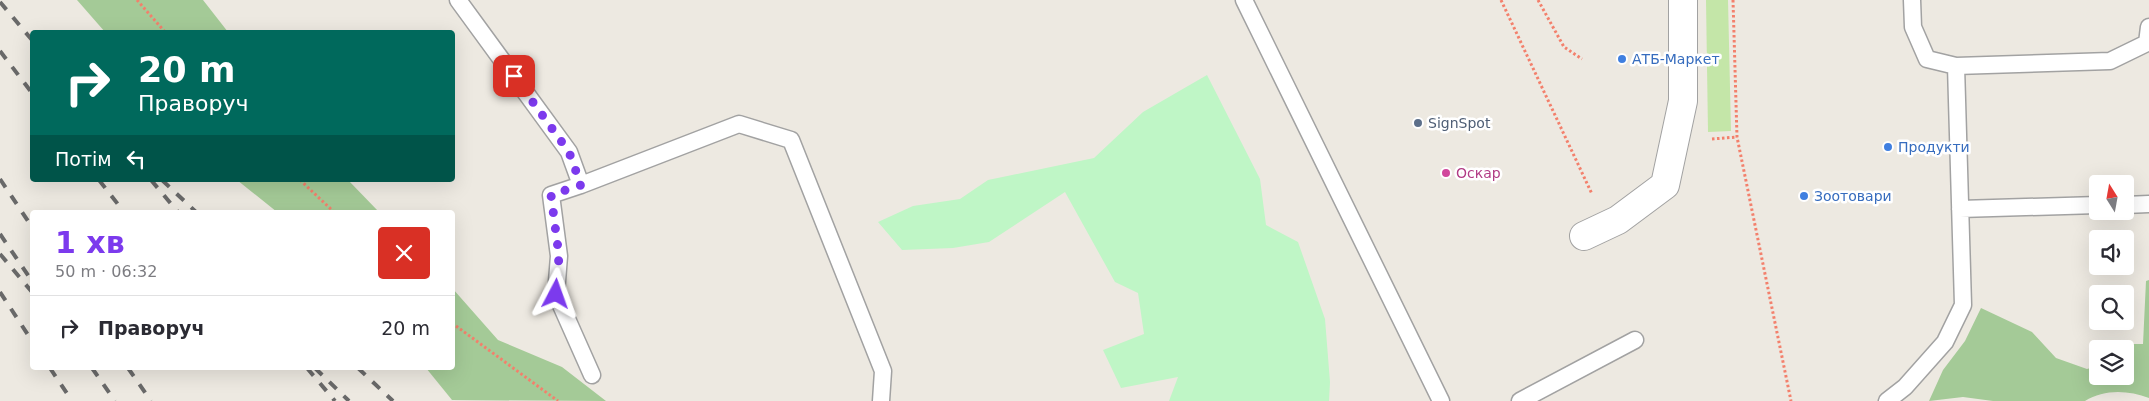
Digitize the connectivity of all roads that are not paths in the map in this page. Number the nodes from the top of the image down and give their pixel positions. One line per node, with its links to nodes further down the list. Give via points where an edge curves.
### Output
1 (458, 0): 7 (lane, via 569,152)
2 (1244, 0): 16 (lane)
3 (1683, 0): 12 (street, via 1683,101 1665,185 1618,220)
4 (1912, 0): 6 (lane, via 1913,27 1927,59)
5 (2149, 27): 6 (lane, via 2146,43 2110,61)
6 (1956, 66): 11 (lane)
7 (581, 185): 14 (lane, via 551,195 559,256 556,294); 15 (lane, via 739,124 791,140 883,371)
8 (2149, 204): 10 (lane)
9 (2089, 205): 11 (lane)
10 (2134, 205)
11 (1960, 208): 18 (lane, via 1963,306 1945,342 1905,387)
12 (1584, 236)
13 (1635, 340): 17 (lane)
14 (592, 375)
15 (881, 401)
16 (1441, 401)
17 (1520, 401)
18 (1887, 401)

